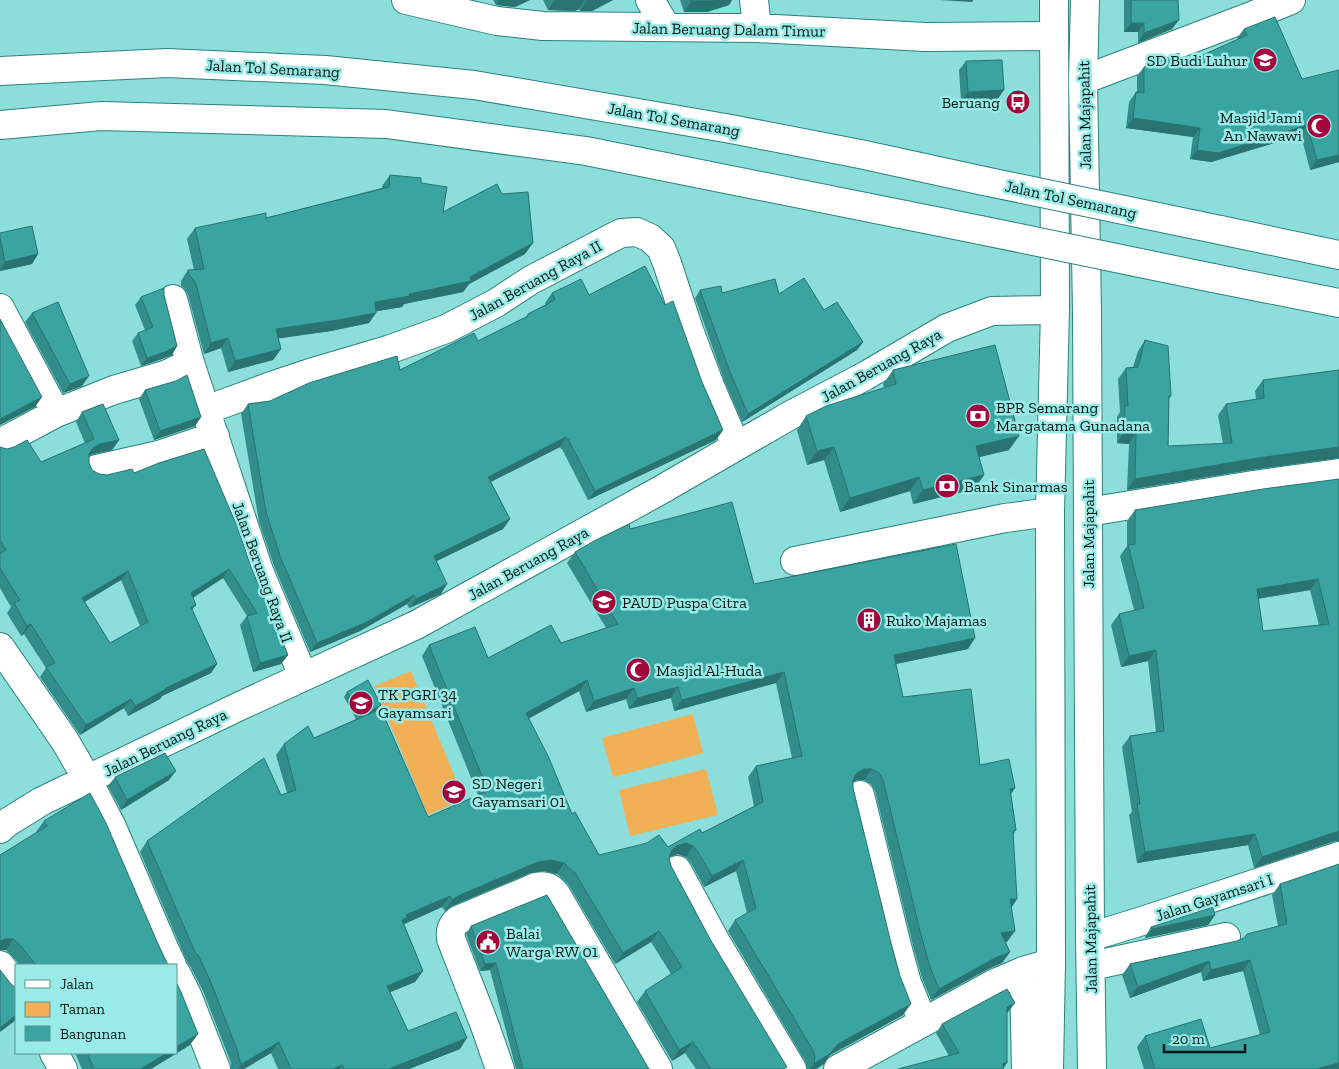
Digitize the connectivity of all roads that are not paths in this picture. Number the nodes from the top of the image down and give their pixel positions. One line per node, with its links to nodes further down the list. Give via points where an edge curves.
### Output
1 (406, 0): 7 (main road, Jalan Beruang Dalam Timur)
2 (650, 0): 8 (main road)
3 (754, 0): 9 (main road)
4 (1054, 0): 10 (main road, Jalan Majapahit)
5 (1085, 0): 12 (main road, Jalan Majapahit)
6 (1291, 0): 12 (main road)
7 (493, 10): 8 (main road, Jalan Beruang Dalam Timur, via 543,26)
8 (666, 27): 9 (main road, Jalan Beruang Dalam Timur)
9 (757, 28): 10 (main road, Jalan Beruang Dalam Timur, via 925,37)
10 (1054, 36): 18 (main road, Jalan Majapahit)
11 (0, 71): 14 (main road, Jalan Tol Semarang, bridge, via 167,63 325,70 474,84 730,128)
12 (1083, 80): 28 (main road, Jalan Majapahit)
13 (0, 125): 16 (main road, bridge, via 101,116 386,124 586,151)
14 (1339, 255)
15 (173, 299): 19 (main road, Jalan Beruang Raya II)
16 (1339, 303)
17 (0, 308): 21 (main road)
18 (1055, 310): 24 (main road, Jalan Beruang Raya, via 992,310 947,328); 27 (main road, Jalan Majapahit)
19 (190, 363): 20 (main road, Jalan Beruang Raya II); 21 (main road, via 166,375)
20 (206, 410): 22 (main road, Jalan Beruang Raya II); 24 (main road, Jalan Beruang Raya II, via 446,329 581,253 621,233 637,232 650,238 664,255 710,386)
21 (56, 412): 23 (main road)
22 (215, 436): 25 (main road, via 159,455); 31 (main road, Jalan Beruang Raya II, via 259,572)
23 (0, 444)
24 (736, 446): 31 (main road, Jalan Beruang Raya, via 416,624)
25 (97, 469)
26 (1339, 472): 28 (main road)
27 (1050, 512): 29 (main road, via 1005,518); 39 (main road, Jalan Majapahit)
28 (1088, 512): 37 (main road, Jalan Majapahit)
29 (795, 561)
30 (0, 647): 32 (main road)
31 (303, 676): 32 (main road, Jalan Beruang Raya)
32 (87, 779): 34 (main road, Jalan Beruang Raya, via 42,801); 40 (main road, via 112,827)
33 (860, 795): 46 (main road, via 900,958)
34 (0, 829)
35 (1339, 856): 37 (main road, Jalan Gayamsari I)
36 (677, 870): 52 (main road)
37 (1090, 936): 42 (main road, Jalan Majapahit)
38 (1226, 937): 42 (main road)
39 (1051, 963): 43 (main road); 55 (main road, Jalan Majapahit)
40 (172, 964)
41 (0, 965): 45 (main road)
42 (1091, 966): 56 (main road, Jalan Majapahit)
43 (1023, 971): 46 (main road); 54 (main road)
44 (178, 977): 49 (main road)
45 (15, 985)
46 (923, 1022): 53 (main road)
47 (55, 1054): 48 (main road)
48 (63, 1069)
49 (216, 1069)
50 (500, 1069): 51 (main road, via 450,933 458,920 544,885 556,894)
51 (658, 1069)
52 (792, 1069)
53 (838, 1069)
54 (1026, 1069)
55 (1049, 1069)
56 (1092, 1069)

